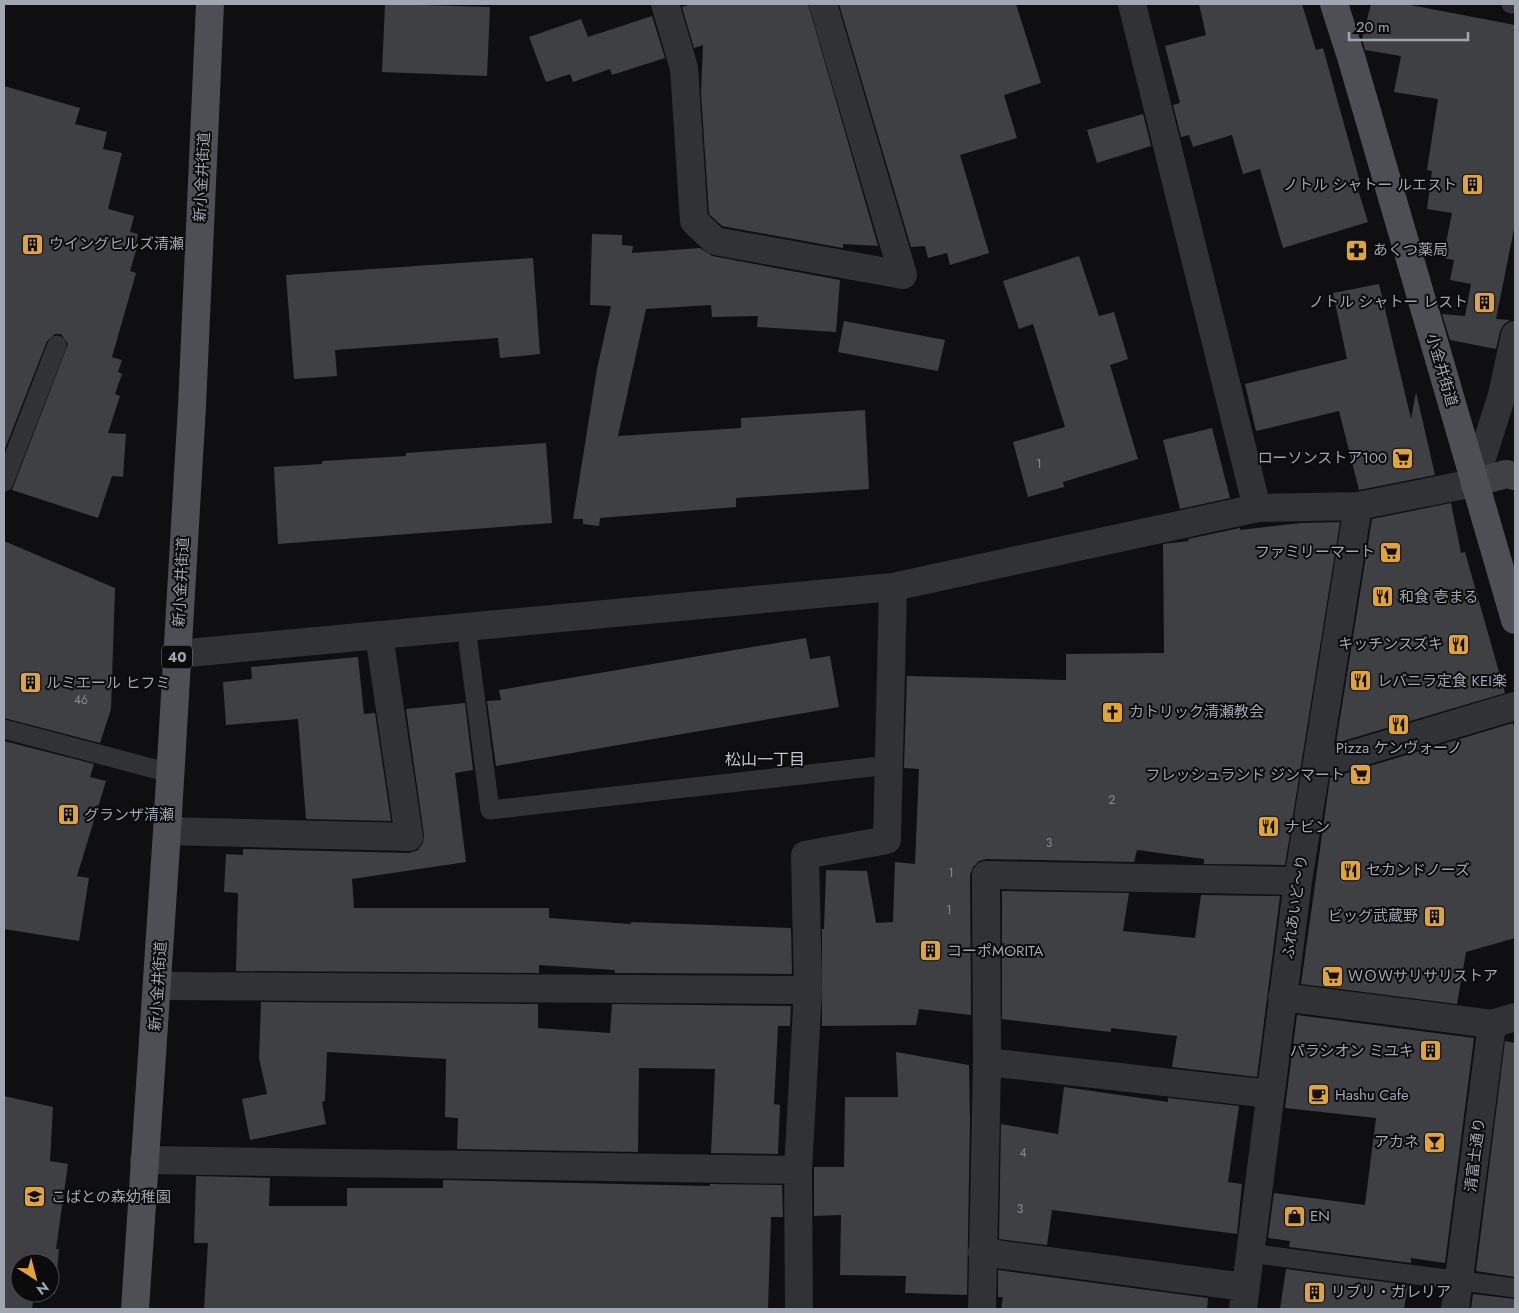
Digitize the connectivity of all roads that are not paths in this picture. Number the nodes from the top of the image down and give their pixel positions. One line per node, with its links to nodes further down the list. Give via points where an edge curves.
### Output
1 (210, 4): 19 (main road, 新小金井街道 / 40)
2 (665, 4): 3 (street, via 684,68 694,221 714,241 903,274)
3 (823, 4)
4 (1132, 4): 14 (street)
5 (1334, 4): 12 (main road, 小金井街道)
6 (1511, 4): 7 (lane)
7 (1515, 4)
8 (1515, 335): 12 (street, via 1502,395)
9 (57, 346): 11 (lane)
10 (1515, 476): 12 (street, via 1506,474)
11 (4, 482)
12 (1474, 483): 13 (street); 16 (main road, 小金井街道)
13 (1358, 506): 14 (street); 23 (street, ふれあいど～り)
14 (1257, 508): 15 (street)
15 (893, 587): 17 (street); 22 (street)
16 (1515, 620)
17 (466, 627): 18 (street); 22 (lane, via 490,810)
18 (379, 635): 19 (street); 25 (street, via 408,837)
19 (177, 654): 24 (main road, 新小金井街道 / 40)
20 (1515, 706): 23 (street)
21 (4, 729): 24 (lane)
22 (889, 765): 28 (street, via 887,840 805,855)
23 (1318, 765): 26 (street, ふれあいど～り)
24 (170, 773): 25 (main road, 新小金井街道 / 40)
25 (167, 831): 27 (main road, 新小金井街道 / 40)
26 (1298, 882): 29 (street, ふれあいど～り); 31 (street, via 986,875)
27 (158, 986): 28 (street); 33 (main road, 新小金井街道 / 40)
28 (808, 990): 34 (street)
29 (1282, 998): 30 (street); 32 (street, ふれあいど～り)
30 (1503, 1021): 37 (street, 清富士通り)
31 (987, 1062): 32 (street); 35 (street)
32 (1270, 1094): 36 (street, ふれあいど～り)
33 (144, 1160): 34 (street); 40 (main road, 新小金井街道 / 40)
34 (798, 1170): 41 (street)
35 (982, 1252): 39 (street); 42 (street)
36 (1250, 1252): 37 (lane); 39 (street, ふれあいど～り)
37 (1459, 1282): 38 (lane); 43 (street, 清富士通り)
38 (1515, 1288)
39 (1244, 1298)
40 (135, 1309)
41 (799, 1309)
42 (982, 1309)
43 (1455, 1309)

